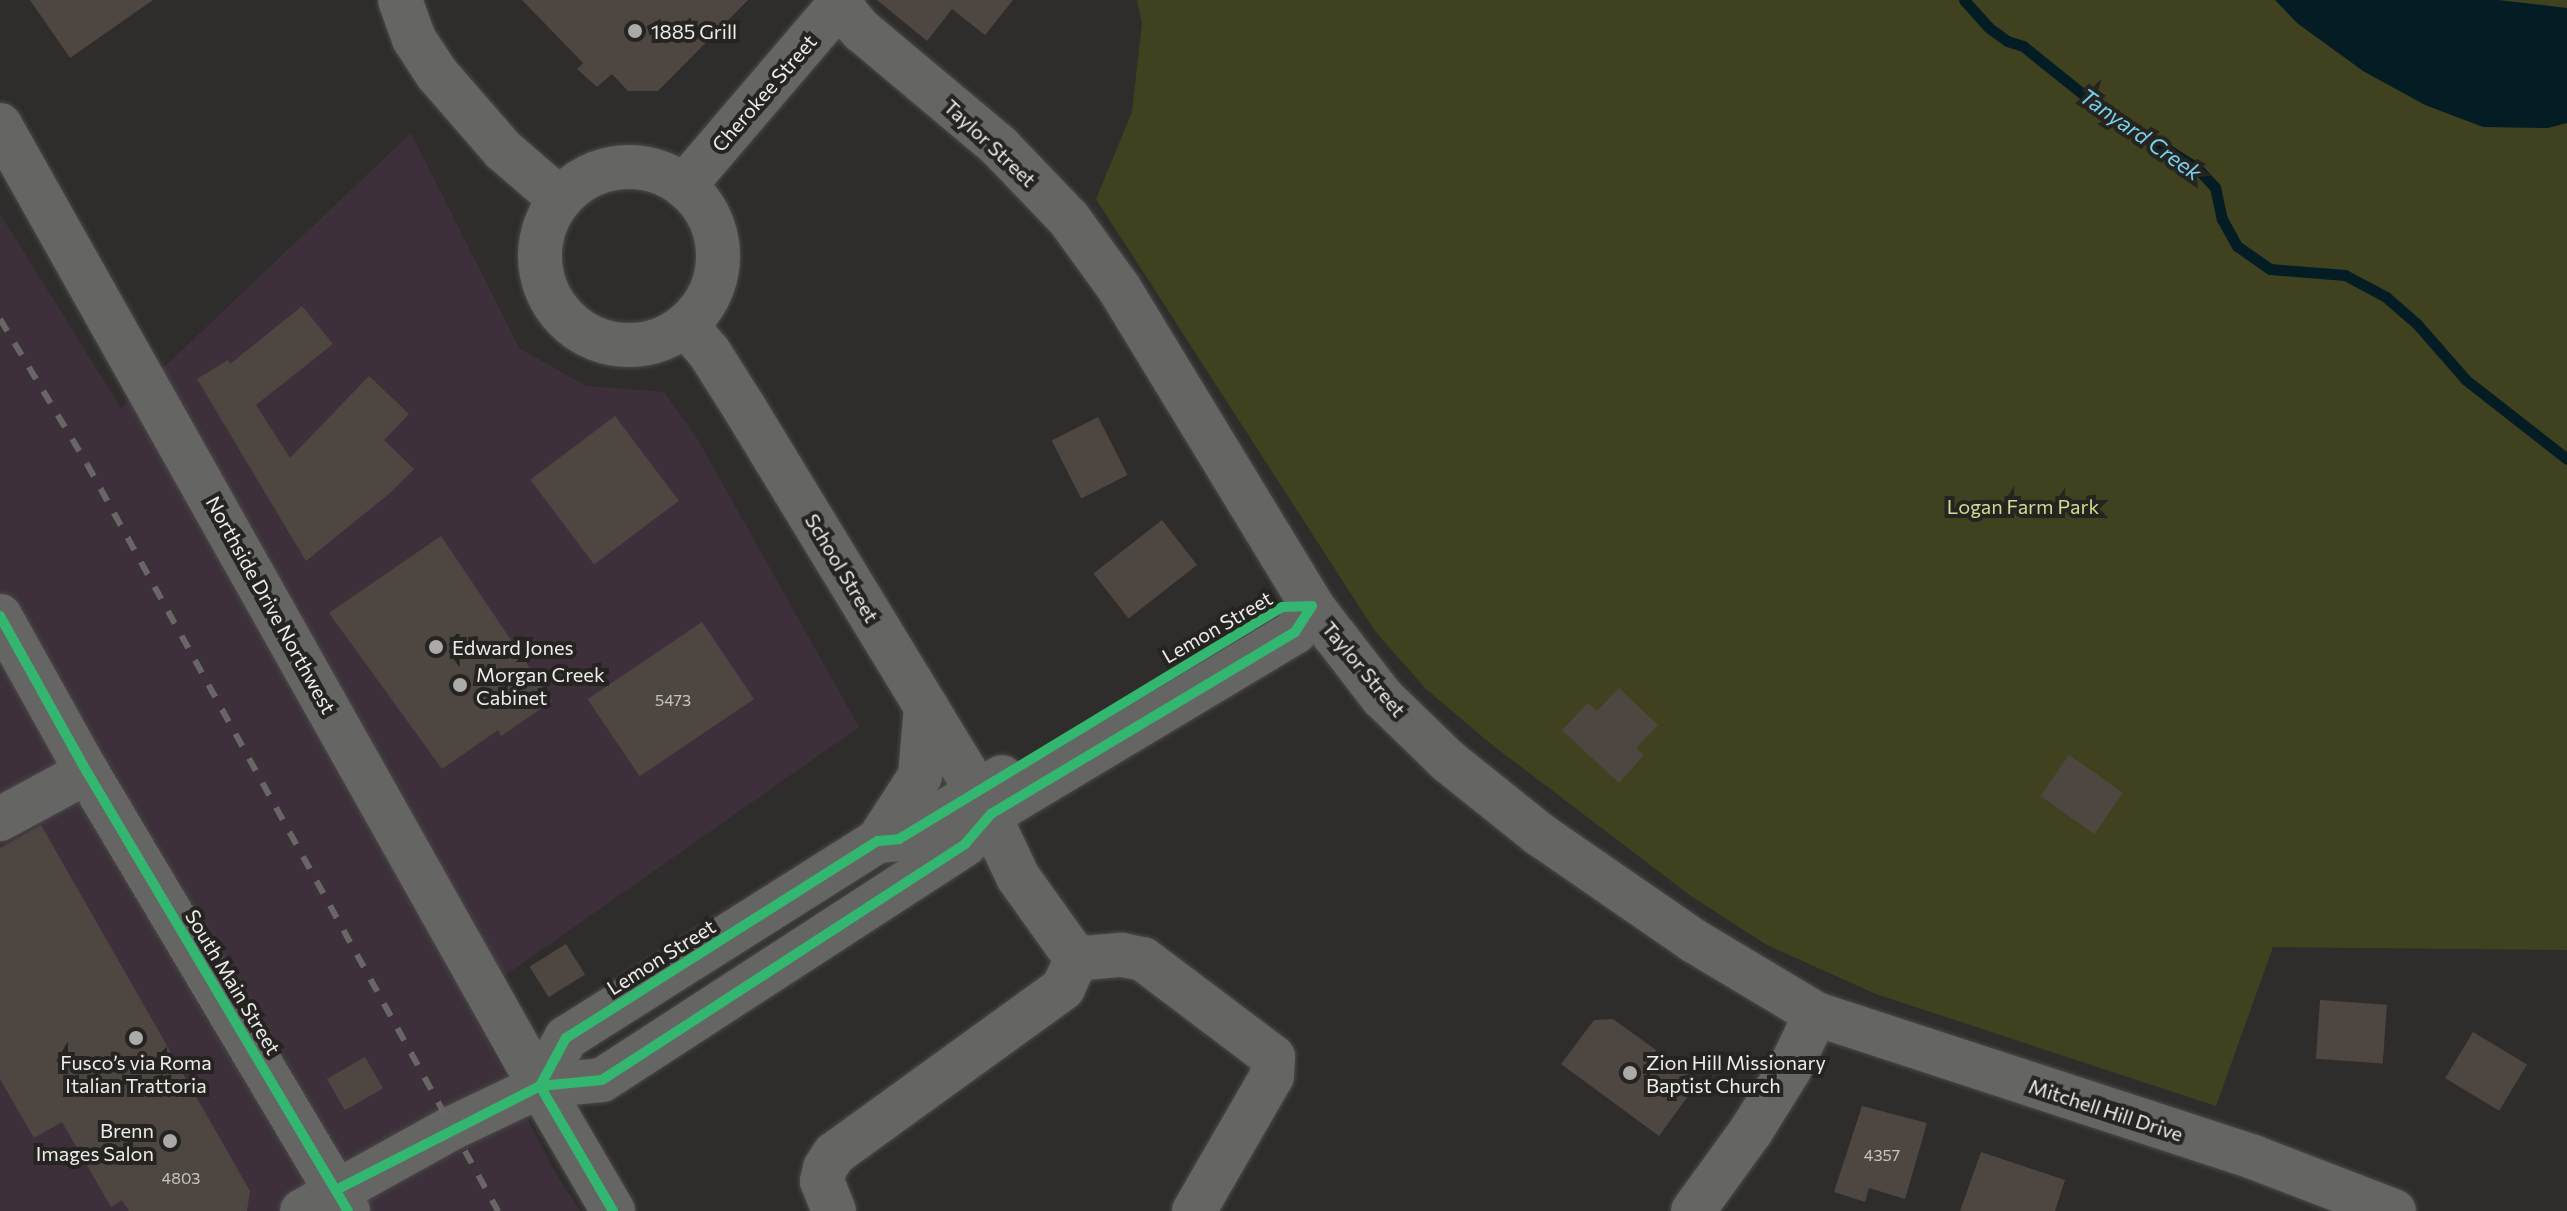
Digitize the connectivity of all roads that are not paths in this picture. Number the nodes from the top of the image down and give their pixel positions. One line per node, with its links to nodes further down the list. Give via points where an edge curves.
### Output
1 (400, 0): 5 (street, via 414,39 437,74 503,150)
2 (841, 3): 4 (street, Cherokee Street); 7 (street, Taylor Street, via 862,31 1000,147 1069,219 1119,288)
3 (0, 125): 16 (street, Northside Drive Northwest)
4 (684, 186): 5 (street, via 660,172 633,167 606,170 581,181); 6 (street, via 708,217 718,255 715,281 704,305)
5 (560, 199): 6 (street, via 545,225 540,255 544,285 559,312 582,332 607,343 663,340)
6 (686, 325): 9 (street, School Street, via 739,399)
7 (1312, 606): 11 (street, Lemon Street, via 1295,632); 15 (street, Taylor Street, via 1382,697 1448,761 1626,895)
8 (0, 616): 10 (street, South Main Street)
9 (926, 706): 11 (street, School Street); 13 (street, via 920,776)
10 (87, 772): 12 (street); 17 (street, South Main Street)
11 (985, 803): 13 (street, Lemon Street, via 899,839); 14 (street, School Street, via 1018,877); 16 (street, Lemon Street, via 965,844 602,1080)
12 (0, 819)
13 (878, 841): 16 (street, Lemon Street, via 566,1038)
14 (1078, 956): 19 (street, via 1063,988 834,1154 822,1181); 20 (street, via 1143,959 1273,1057 1272,1076)
15 (1816, 1014): 21 (street, via 1751,1131); 22 (street, Mitchell Hill Drive, via 2253,1157)
16 (540, 1086): 17 (street, Lemon Street, via 452,1128); 18 (street, Northside Drive Northwest)
17 (329, 1204)
18 (613, 1211)
19 (834, 1211)
20 (1194, 1211)
21 (1693, 1211)
22 (2394, 1211)

